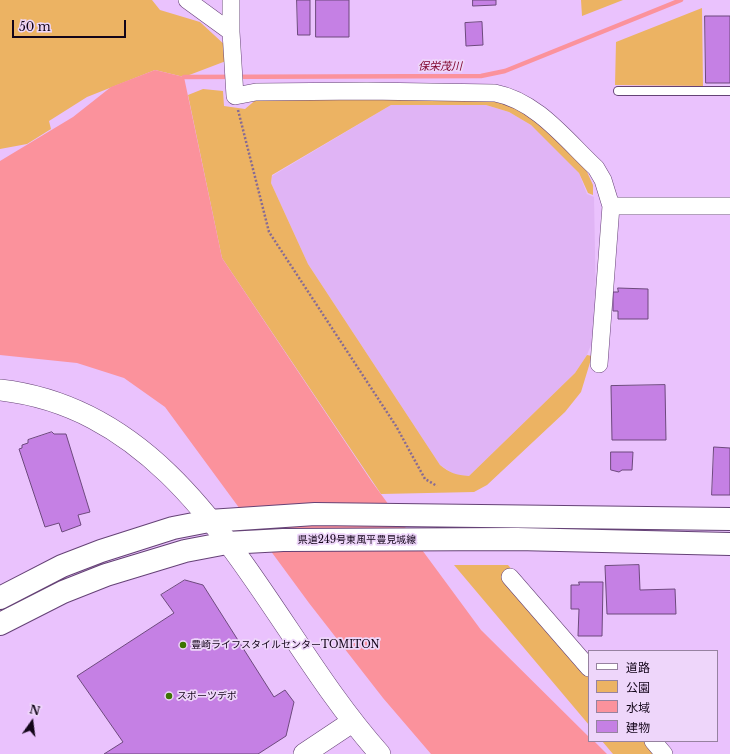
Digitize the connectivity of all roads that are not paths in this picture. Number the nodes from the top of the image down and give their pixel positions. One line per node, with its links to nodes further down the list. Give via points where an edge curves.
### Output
1 (187, 0): 3 (street)
2 (232, 0): 3 (street)
3 (231, 32): 6 (street, via 235,96 256,92 367,91 495,93 508,96 535,110 596,168 603,180)
4 (618, 91): 5 (lane)
5 (730, 91)
6 (611, 206): 7 (street); 8 (street)
7 (730, 206)
8 (599, 364)
9 (0, 390): 11 (street, via 65,405 117,431 173,478)
10 (730, 519): 11 (main road, via 315,514)
11 (209, 521): 12 (street); 15 (main road, via 173,528 101,551 62,566)
12 (237, 542): 13 (main road, 県道249号東風平豊見城線, via 517,539); 16 (main road, 県道249号東風平豊見城線, via 185,551 106,574 63,592); 18 (street, via 261,588)
13 (730, 544)
14 (510, 577): 17 (street)
15 (0, 598)
16 (0, 624)
17 (588, 667)
18 (352, 722): 20 (street); 21 (street)
19 (654, 742): 22 (street)
20 (304, 754)
21 (380, 754)
22 (664, 754)

